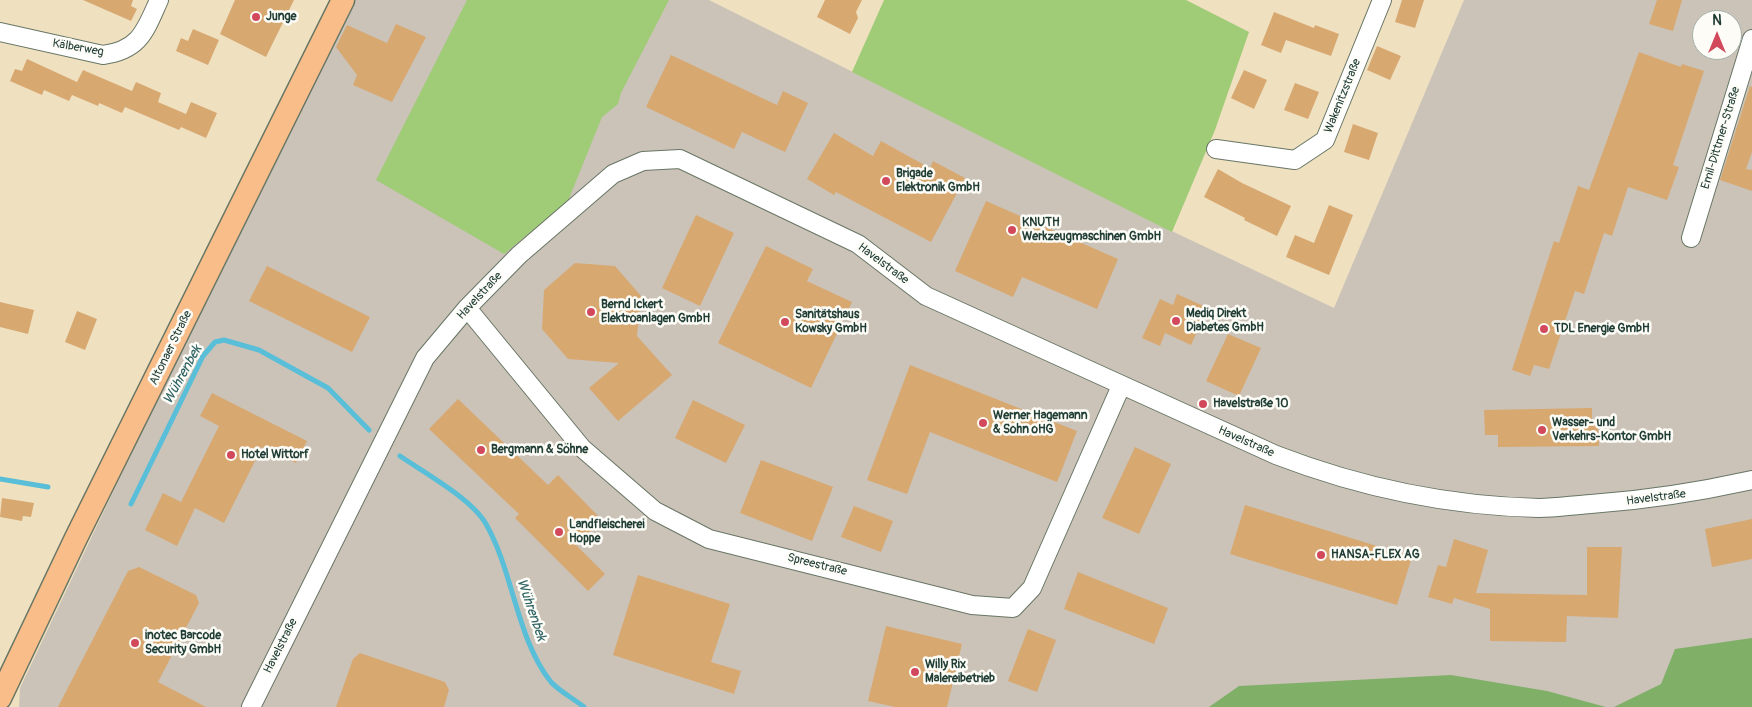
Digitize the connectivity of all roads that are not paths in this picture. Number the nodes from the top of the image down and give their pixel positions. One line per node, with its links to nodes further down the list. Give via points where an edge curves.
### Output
1 (159, 0): 4 (street, Kälberweg, via 142,36 119,52 103,55)
2 (342, 0): 11 (main road, Altonaer Straße)
3 (1382, 0): 6 (street, Wakenitzstraße, via 1325,140 1295,160)
4 (0, 32)
5 (1752, 39): 7 (street, Emil-Dittmer-Straße)
6 (1216, 149)
7 (1691, 238)
8 (467, 308): 9 (street, Havelstraße, via 519,255 613,174 643,161 680,158 858,244 926,296); 9 (street, Spreestraße, via 582,448 655,511 720,542 972,606 1013,608 1032,588); 12 (street, Havelstraße, via 425,358)
9 (1122, 386): 10 (street, Havelstraße, via 1276,456 1320,472 1457,501 1546,508 1681,495)
10 (1752, 480)
11 (0, 698)
12 (251, 707)

